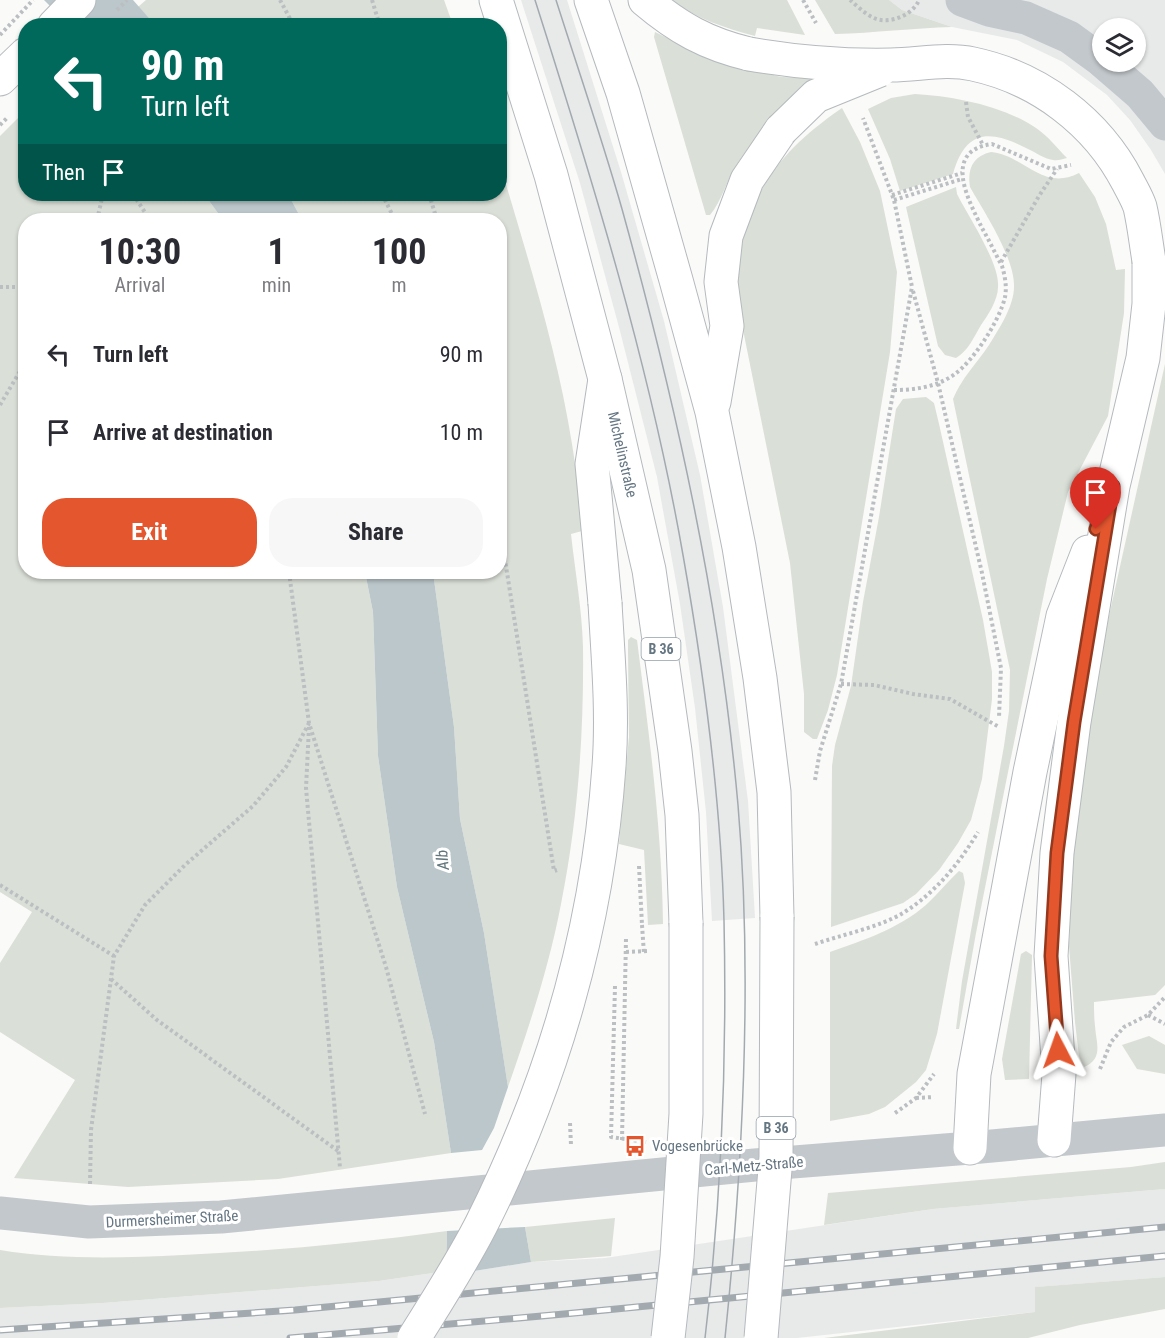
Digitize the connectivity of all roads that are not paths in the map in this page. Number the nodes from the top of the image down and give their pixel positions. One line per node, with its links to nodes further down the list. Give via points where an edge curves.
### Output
1 (80, 0): 6 (main road)
2 (591, 0): 16 (main road, B 36, via 623,93)
3 (645, 0): 11 (main road, bridge, via 700,39 722,47 812,62)
4 (962, 0): 9 (street, via 1026,18 1070,37)
5 (494, 3): 7 (main road, Michelinstraße / B 36)
6 (62, 18)
7 (499, 18)
8 (507, 42): 15 (main road, Michelinstraße / B 36, via 551,175)
9 (1092, 53)
10 (18, 62): 13 (main road)
11 (892, 65): 16 (main road, bridge, via 816,96 781,130 747,180 726,236 721,282 727,326); 17 (main road, bridge, via 972,63 1016,78 1058,100 1116,160 1139,205 1149,261 1149,304 1143,358)
12 (1116, 72): 14 (street, via 1140,93)
13 (0, 79)
14 (1165, 124)
15 (605, 378): 23 (main road, bridge, via 592,464 610,689 609,765 597,878 574,983 527,1124 480,1227); 24 (main road, Michelinstraße / B 36, bridge, via 651,582 682,815 686,1114)
16 (712, 412): 25 (main road, B 36, bridge, via 739,547 774,792 776,1157)
17 (1113, 486): 19 (main road, via 1057,853 1051,956 1059,1074); 20 (main road, via 1064,616 1039,728 974,1074)
18 (1165, 1130): 19 (street, Carl-Metz-Straße)
19 (1054, 1140): 20 (street, Carl-Metz-Straße)
20 (970, 1148): 21 (street, Carl-Metz-Straße)
21 (343, 1206): 22 (street, Durmersheimer Straße, via 221,1217 89,1222)
22 (0, 1213)
23 (414, 1338)
24 (668, 1338)
25 (761, 1338)

